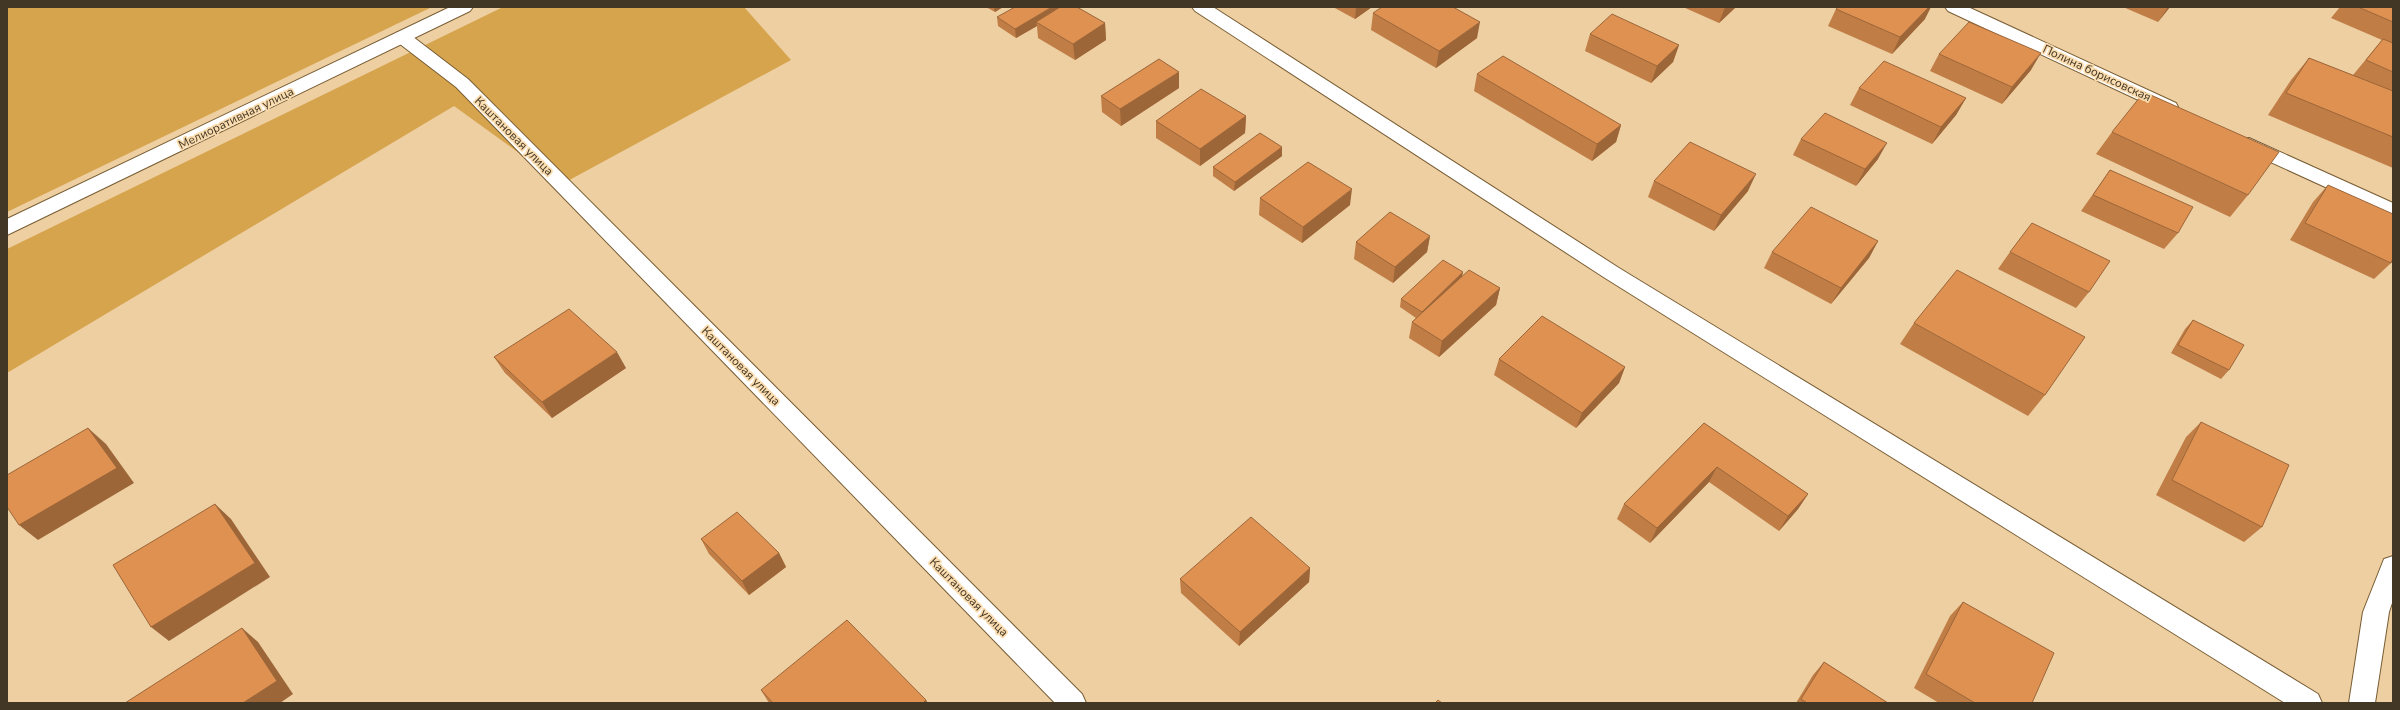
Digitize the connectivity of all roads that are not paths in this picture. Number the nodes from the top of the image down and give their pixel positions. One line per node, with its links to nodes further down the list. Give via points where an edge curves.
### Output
1 (464, 7): 4 (street, Мелиоративная улица)
2 (1201, 7): 11 (street, via 1612,273)
3 (1954, 7): 5 (street, Полина борисовская)
4 (402, 37): 8 (street, Мелиоративная улица); 10 (street, Каштановая улица, via 462,83)
5 (2184, 114)
6 (2235, 137): 7 (street)
7 (2393, 211)
8 (7, 228)
9 (2393, 567): 12 (street, via 2376,612)
10 (1073, 703)
11 (2309, 703)
12 (2362, 703)

